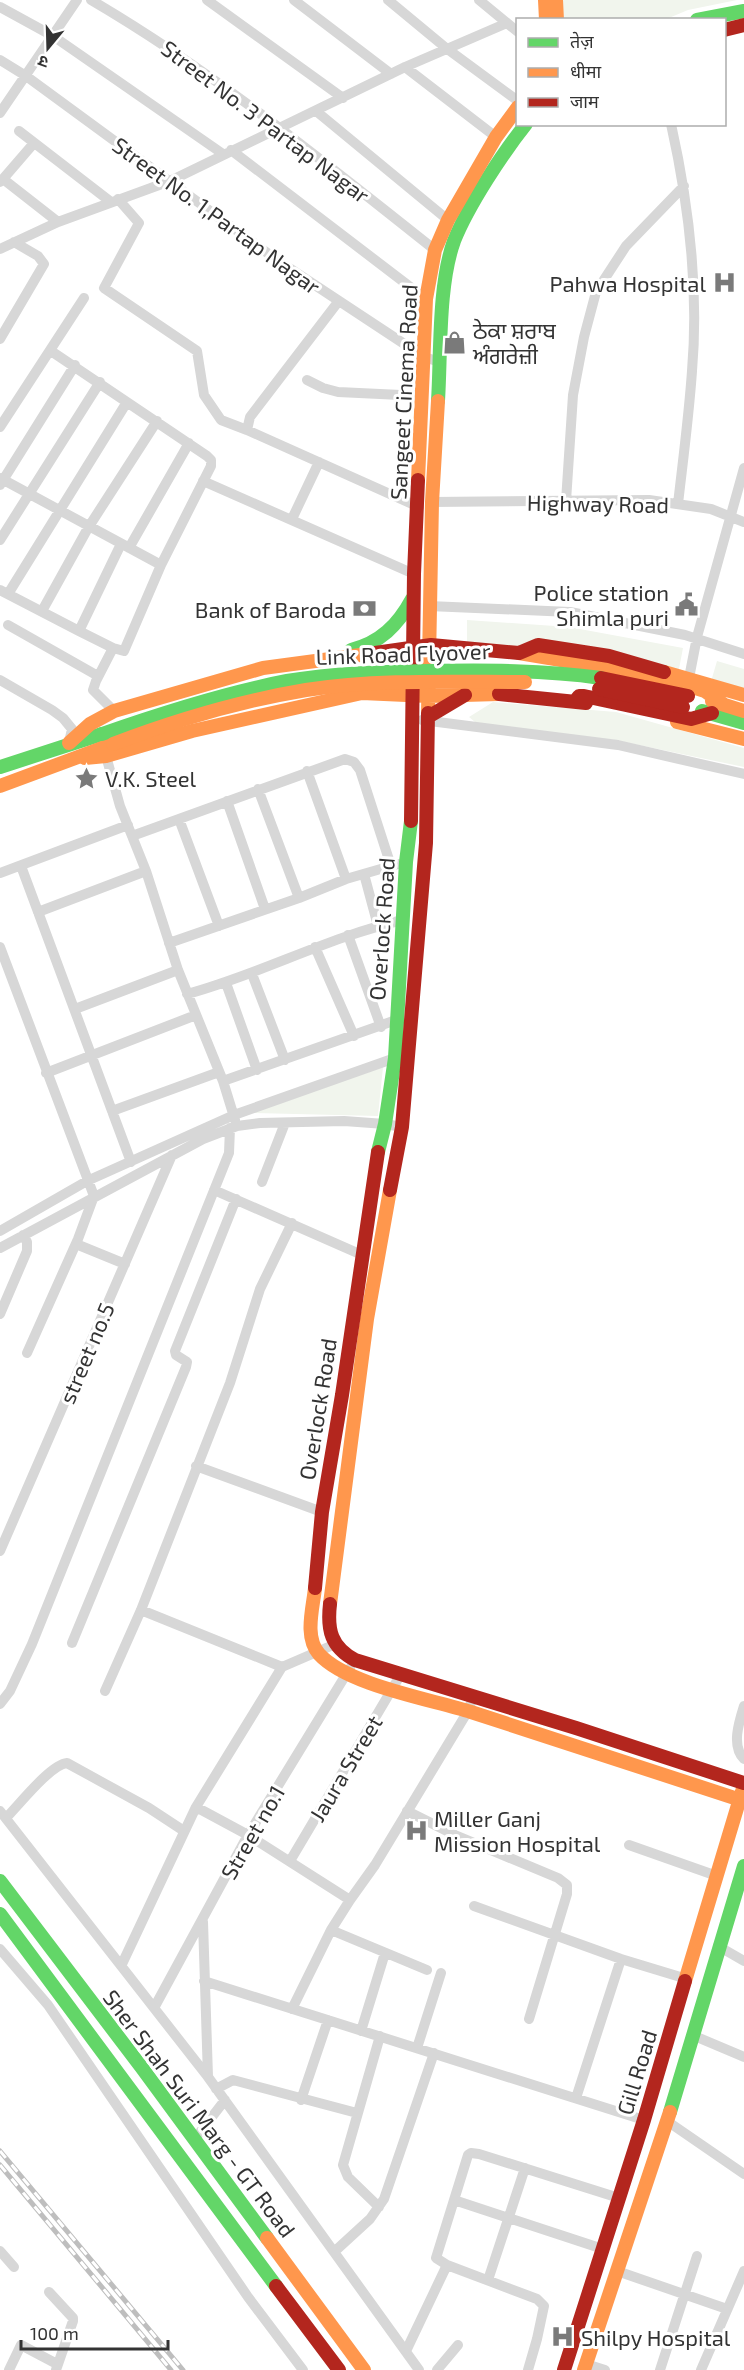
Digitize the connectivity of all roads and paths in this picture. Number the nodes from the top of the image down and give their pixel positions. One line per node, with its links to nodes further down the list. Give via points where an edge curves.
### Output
1 (77, 0): 18 (street)
2 (91, 0): 31 (street, Street No. 3 Partap Nagar, via 166,46)
3 (207, 0): 24 (street)
4 (294, 0): 22 (street)
5 (388, 0): 19 (street)
6 (479, 0): 14 (street)
7 (545, 0): 11 (street)
8 (556, 0): 12 (street)
9 (0, 7): 18 (street)
10 (744, 11): 13 (street)
11 (546, 18)
12 (557, 18)
13 (707, 18)
14 (507, 23): 16 (street); 19 (street)
15 (744, 25): 17 (street)
16 (516, 30)
17 (726, 30)
18 (53, 36): 23 (street); 35 (street)
19 (447, 48): 21 (street); 25 (street)
20 (0, 60): 23 (street, Street No. 1,Partap Nagar)
21 (405, 67): 22 (street); 33 (street)
22 (391, 74): 24 (street)
23 (26, 76): 28 (street); 37 (street, Street No. 1,Partap Nagar)
24 (343, 98): 27 (street)
25 (516, 100)
26 (516, 110): 33 (street, Sangeet Cinema Road)
27 (316, 111): 31 (street); 40 (street)
28 (0, 113)
29 (524, 126): 51 (street, Sangeet Cinema Road, via 470,209 454,242 444,296)
30 (671, 126): 38 (street)
31 (281, 128): 35 (street); 44 (street, Street No. 3 Partap Nagar)
32 (20, 131): 34 (street)
33 (496, 136): 40 (street, Sangeet Cinema Road)
34 (34, 143): 36 (street); 39 (street)
35 (227, 152): 37 (street); 46 (street)
36 (2, 180): 41 (street)
37 (170, 181): 39 (street); 47 (street, Street No. 1,Partap Nagar)
38 (684, 186): 67 (street, via 626,246 596,292 573,395); 69 (street, via 694,295 692,370)
39 (115, 200): 41 (street); 59 (street, via 139,223 104,288 197,351 204,395 221,420)
40 (448, 220): 44 (street, Sangeet Cinema Road)
41 (58, 222): 42 (street)
42 (14, 242): 43 (street); 48 (street, via 38,256 44,262 43,269)
43 (0, 249)
44 (435, 250): 46 (street, Sangeet Cinema Road)
45 (84, 298): 49 (street)
46 (426, 299): 50 (street, Sangeet Cinema Road)
47 (338, 302): 50 (street, Street No. 1,Partap Nagar); 59 (street, via 250,417)
48 (0, 339)
49 (51, 351): 52 (street); 58 (street)
50 (424, 357): 51 (street, Street No. 1,Partap Nagar); 55 (street, Sangeet Cinema Road)
51 (440, 362): 68 (street, Sangeet Cinema Road)
52 (75, 365): 54 (street); 63 (street)
53 (308, 381): 55 (street, via 338,392)
54 (100, 382): 56 (street); 65 (street)
55 (422, 396): 68 (street, Sangeet Cinema Road)
56 (127, 402): 57 (street); 70 (street)
57 (157, 421): 60 (street); 74 (street)
58 (0, 427)
59 (247, 430): 61 (street)
60 (189, 443): 64 (street, via 211,460); 76 (street)
61 (319, 462): 68 (street); 72 (street)
62 (744, 468): 66 (street)
63 (1, 481): 65 (street)
64 (203, 481): 72 (street); 77 (street)
65 (29, 495): 70 (street); 75 (street)
66 (740, 498): 71 (street)
67 (566, 501): 68 (street, Highway Road); 69 (street, Highway Road, via 649,500)
68 (425, 504): 78 (street, Sangeet Cinema Road); 81 (street, Sangeet Cinema Road)
69 (678, 504): 71 (street, Highway Road)
70 (58, 511): 74 (street); 79 (street)
71 (730, 516): 73 (street, Highway Road); 85 (street)
72 (292, 519): 78 (street)
73 (744, 522)
74 (88, 528): 76 (street); 82 (street)
75 (0, 540)
76 (125, 546): 77 (street); 84 (street)
77 (161, 566): 87 (street, via 124,651)
78 (414, 574): 80 (street, Sangeet Cinema Road)
79 (4, 592): 82 (street)
80 (415, 594): 88 (street, Sangeet Cinema Road); 91 (street, via 403,617 386,636 358,649 290,659)
81 (429, 606): 85 (street, via 570,612); 86 (street, Sangeet Cinema Road)
82 (42, 611): 84 (street)
83 (8, 625): 92 (street)
84 (79, 631): 87 (street)
85 (696, 639): 90 (street); 93 (street)
86 (431, 645): 88 (street); 89 (street); 98 (street, Overlock Road)
87 (113, 648): 92 (street)
88 (414, 649): 91 (street); 97 (street, Overlock Road)
89 (519, 653): 93 (street, via 538,645 560,647); 100 (street, via 686,685 705,692)
90 (744, 654)
91 (262, 668): 101 (street)
92 (98, 676): 101 (street, via 95,693)
93 (689, 678): 96 (street)
94 (0, 681): 107 (street, via 63,718 72,729)
95 (465, 695): 98 (street); 99 (street, via 494,693); 103 (street)
96 (744, 695)
97 (412, 696): 98 (street); 104 (street, Overlock Road); 108 (street, via 362,693 192,731 142,747)
98 (428, 696): 103 (street, Overlock Road)
99 (580, 699): 100 (street, via 691,719); 106 (street)
100 (717, 709): 102 (street, Link Road Flyover); 105 (street, Link Road Flyover); 108 (street, Link Road Flyover, bridge, via 634,683 550,672 360,672 312,677 172,710)
101 (114, 711): 107 (street, via 90,724)
102 (744, 711)
103 (429, 719): 104 (street); 111 (street, via 618,745); 118 (street, Overlock Road)
104 (412, 720): 117 (street, Overlock Road)
105 (744, 723)
106 (744, 739)
107 (69, 743): 108 (street, Link Road Flyover); 109 (street, Link Road Flyover)
108 (107, 744): 112 (street, Link Road Flyover); 116 (street)
109 (0, 767)
110 (307, 771): 113 (street); 121 (street, via 345,759 354,762); 125 (street)
111 (744, 774)
112 (0, 786)
113 (258, 789): 114 (street); 126 (street)
114 (227, 801): 115 (street); 127 (street)
115 (179, 819): 116 (street); 130 (street)
116 (130, 830): 120 (street); 122 (street)
117 (408, 842): 118 (street); 119 (street, Overlock Road)
118 (426, 843): 157 (street, Overlock Road)
119 (406, 862): 121 (street); 129 (street, Overlock Road)
120 (21, 866): 123 (street); 128 (street)
121 (391, 866): 124 (street)
122 (146, 872): 128 (street); 133 (street)
123 (0, 873)
124 (364, 874): 125 (street); 131 (street)
125 (346, 879): 126 (street)
126 (299, 898): 127 (street)
127 (266, 909): 130 (street)
128 (38, 912): 142 (street)
129 (403, 920): 131 (street); 144 (street, Overlock Road)
130 (219, 926): 133 (street)
131 (378, 926): 132 (street)
132 (348, 935): 135 (street); 145 (street)
133 (169, 943): 136 (street)
134 (0, 947): 138 (street)
135 (315, 947): 137 (street); 146 (street)
136 (178, 970): 141 (street); 142 (street)
137 (252, 974): 140 (street); 149 (street)
138 (11, 976): 139 (street); 151 (street)
139 (0, 980)
140 (226, 984): 141 (street); 150 (street)
141 (187, 994): 143 (street)
142 (75, 1009): 147 (street)
143 (196, 1015): 147 (street); 152 (street)
144 (396, 1020): 145 (street); 148 (street, Overlock Road)
145 (381, 1027): 146 (street)
146 (354, 1036): 149 (street)
147 (93, 1055): 151 (street); 153 (street)
148 (395, 1058): 154 (street); 156 (street, Overlock Road)
149 (285, 1060): 150 (street)
150 (257, 1070): 152 (street)
151 (46, 1073): 160 (street)
152 (221, 1076): 153 (street); 154 (street)
153 (112, 1111): 159 (street)
154 (234, 1123): 155 (street); 158 (street); 159 (street); 162 (street, via 229,1153)
155 (285, 1123): 156 (street); 161 (street)
156 (385, 1124): 157 (street); 170 (street, Overlock Road)
157 (402, 1127): 179 (street, Overlock Road, via 357,1393 328,1618)
158 (172, 1155): 163 (street); 171 (street, street no.5)
159 (130, 1162): 160 (street)
160 (87, 1181): 163 (street); 166 (street)
161 (262, 1182)
162 (214, 1190): 164 (street); 188 (street, via 32,1644)
163 (94, 1196): 167 (street); 168 (street)
164 (236, 1199): 165 (street); 178 (street, via 175,1352 188,1362)
165 (292, 1223): 170 (street); 174 (street, via 260,1289 230,1383)
166 (0, 1231)
167 (24, 1235): 169 (street); 172 (street, via 27,1251)
168 (76, 1244): 171 (street); 173 (street)
169 (0, 1248)
170 (362, 1255): 175 (street, Overlock Road)
171 (125, 1263): 176 (street, street no.5)
172 (0, 1314)
173 (27, 1353)
174 (196, 1466): 175 (street); 177 (street)
175 (322, 1512): 180 (street, Overlock Road, via 310,1634)
176 (0, 1551)
177 (141, 1610): 182 (street); 186 (street)
178 (72, 1643)
179 (333, 1645): 180 (street); 181 (street)
180 (317, 1652): 182 (street); 183 (street)
181 (355, 1660): 183 (street, Street no.1); 184 (street)
182 (282, 1666): 198 (street)
183 (346, 1673): 185 (street); 202 (street, Street no.1)
184 (401, 1674): 185 (street, Jaura Street); 187 (street)
185 (392, 1689): 190 (street); 204 (street, Jaura Street)
186 (105, 1691)
187 (473, 1697): 190 (street); 191 (street)
188 (0, 1704)
189 (744, 1706): 193 (street, via 736,1740)
190 (468, 1711): 192 (street); 199 (street)
191 (576, 1728): 192 (street); 194 (street)
192 (570, 1744): 195 (street)
193 (744, 1759)
194 (679, 1762): 195 (street); 196 (street)
195 (674, 1779): 197 (street)
196 (744, 1784): 197 (street, Gill Road)
197 (741, 1800): 206 (street, Gill Road)
198 (196, 1807): 201 (street); 202 (street)
199 (407, 1811): 208 (street); 214 (street, via 565,1883 567,1894)
200 (3, 1815): 201 (street, via 52,1770 67,1763); 220 (street)
201 (184, 1831): 220 (street)
202 (248, 1835): 204 (street); 212 (street, Street no.1)
203 (629, 1845): 206 (street)
204 (290, 1861): 208 (street)
205 (744, 1866): 210 (street, Gill Road)
206 (717, 1876): 223 (street, Gill Road)
207 (0, 1881): 243 (street, Sher Shah Suri Marg - GT Road)
208 (350, 1900): 213 (street)
209 (474, 1906): 214 (street)
210 (737, 1910): 215 (street, Gill Road)
211 (0, 1914): 268 (street, Sher Shah Suri Marg - GT Road)
212 (203, 1920): 224 (street); 225 (street, Street no.1)
213 (331, 1930): 217 (street); 226 (street)
214 (555, 1936): 218 (street); 227 (street)
215 (718, 1946): 219 (street); 230 (street, Gill Road)
216 (0, 1949): 267 (street, via 48,2005 248,2297)
217 (385, 1953): 221 (street); 229 (street)
218 (621, 1959): 223 (street); 237 (street)
219 (744, 1961)
220 (122, 1964): 225 (street)
221 (428, 1970)
222 (441, 1973): 232 (street)
223 (687, 1979): 241 (street, Gill Road)
224 (204, 1981): 226 (street); 235 (street)
225 (154, 2008): 235 (street)
226 (292, 2008): 228 (street)
227 (529, 2019)
228 (328, 2020): 229 (street); 239 (street)
229 (362, 2031): 231 (street)
230 (692, 2035): 234 (street); 242 (street, Gill Road)
231 (380, 2036): 232 (street); 240 (street)
232 (417, 2048): 233 (street)
233 (434, 2054): 237 (street); 248 (street, via 390,2186)
234 (744, 2056)
235 (208, 2077): 236 (street)
236 (216, 2089): 238 (street); 239 (street, via 233,2080)
237 (576, 2098): 241 (street)
238 (225, 2100): 243 (street); 252 (street)
239 (301, 2100): 240 (street)
240 (357, 2113): 248 (street, via 344,2171)
241 (644, 2120): 246 (street, Gill Road)
242 (667, 2121): 245 (street); 256 (street, Gill Road)
243 (194, 2140): 269 (street, Sher Shah Suri Marg - GT Road)
244 (525, 2168): 246 (street); 247 (street, via 471,2153); 249 (street)
245 (744, 2174)
246 (619, 2198): 250 (street, Gill Road)
247 (454, 2200): 249 (street); 254 (street, via 436,2254 438,2261)
248 (379, 2207): 252 (street)
249 (509, 2218): 250 (street); 258 (street)
250 (603, 2249): 273 (street, Gill Road)
251 (0, 2251): 255 (street)
252 (334, 2253): 263 (street)
253 (697, 2256): 260 (street)
254 (447, 2265): 258 (street); 263 (street)
255 (14, 2267)
256 (617, 2271): 260 (street); 265 (street, Gill Road)
257 (744, 2271): 261 (street)
258 (488, 2280): 272 (street, via 537,2299 544,2306)
259 (49, 2292): 264 (street, via 73,2318)
260 (684, 2293): 261 (street); 275 (street)
261 (727, 2308): 276 (street)
262 (458, 2345): 271 (street)
263 (406, 2351): 270 (street)
264 (56, 2367): 266 (street, via 21,2345)
265 (585, 2367): 274 (street)
266 (9, 2370)
267 (303, 2370)
268 (339, 2370)
269 (364, 2370)
270 (419, 2370)
271 (437, 2370)
272 (528, 2370)
273 (564, 2370)
274 (604, 2370)
275 (660, 2370)
276 (701, 2370)

